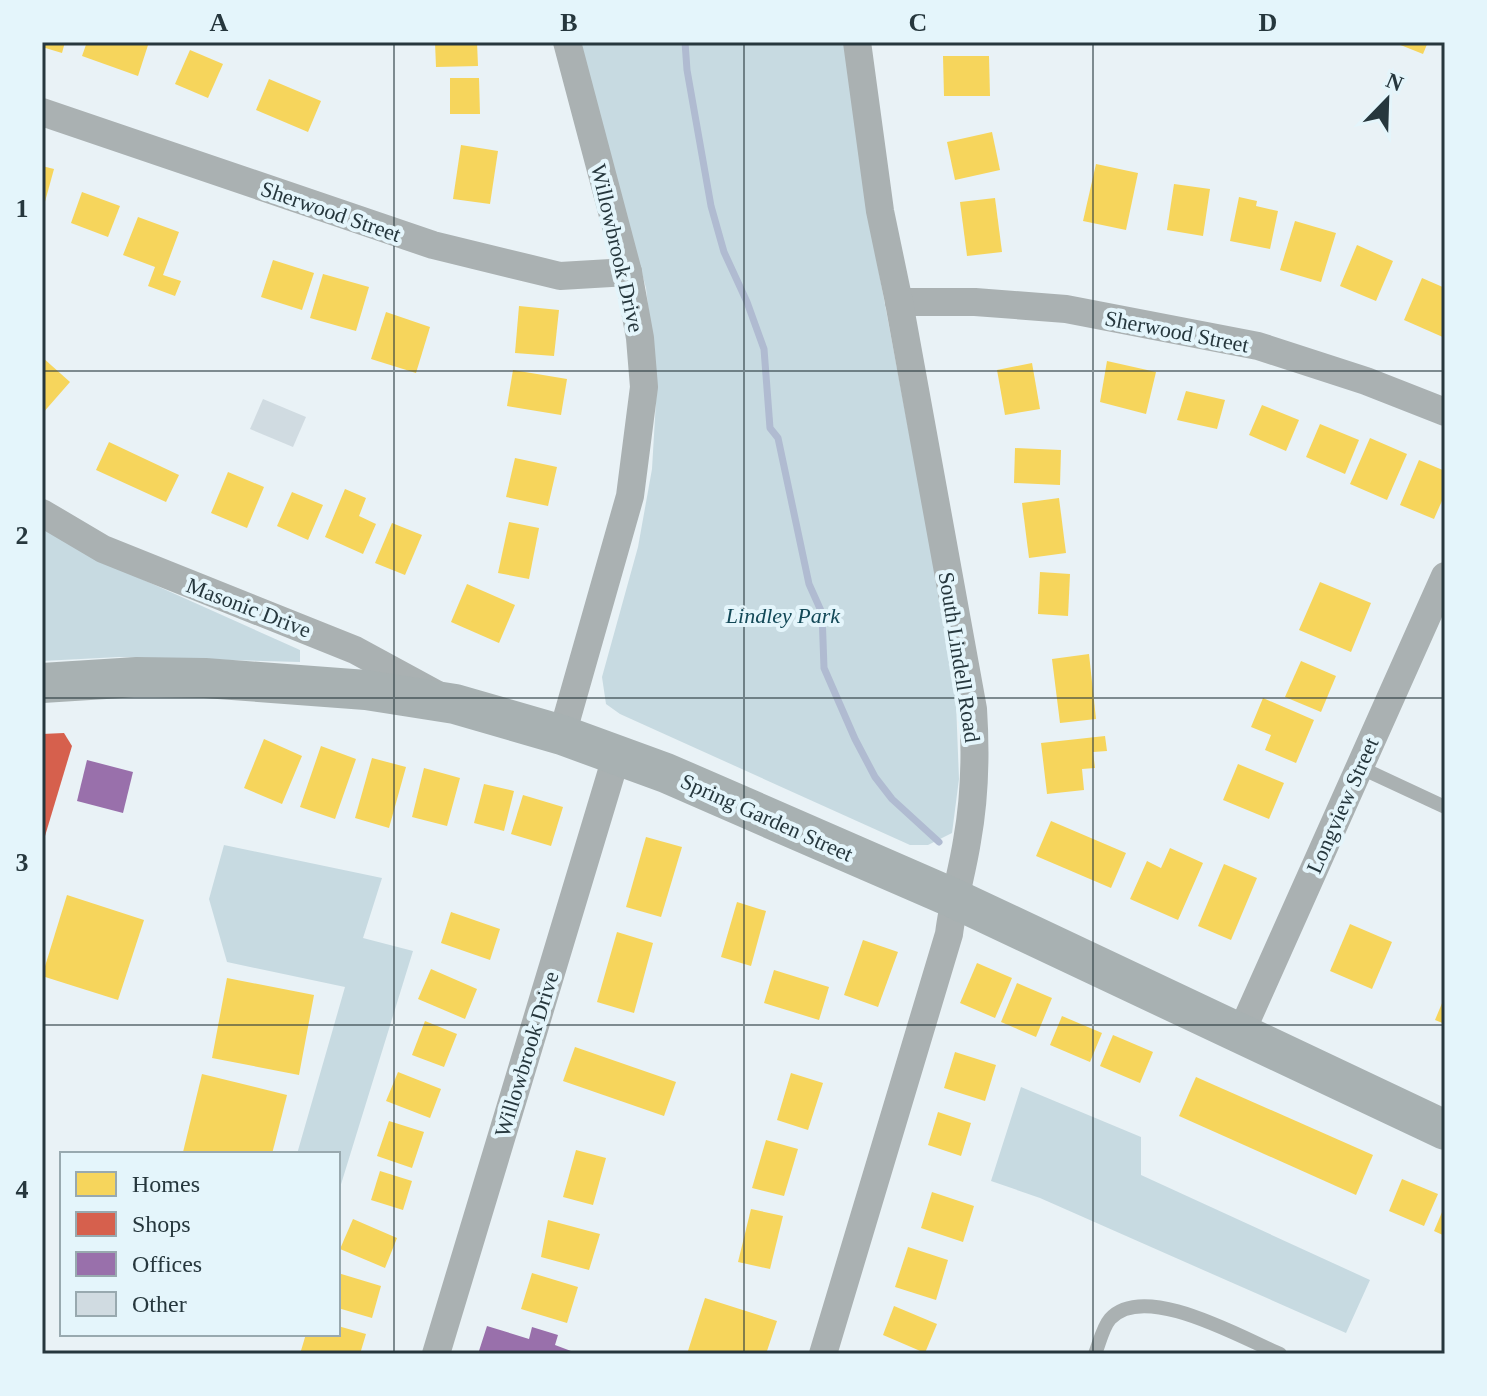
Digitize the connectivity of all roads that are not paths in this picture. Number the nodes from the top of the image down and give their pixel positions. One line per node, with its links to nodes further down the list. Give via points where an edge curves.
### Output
1 (567, 42): 4 (street, Willowbrook Drive)
2 (857, 42): 5 (street, South Lindell Road, via 880,211)
3 (42, 112): 4 (street, Sherwood Street, via 433,245 560,276)
4 (628, 272): 11 (street, Willowbrook Drive, via 644,387 630,496)
5 (899, 302): 6 (street, Sherwood Street, via 1066,309 1243,343); 15 (street, South Lindell Road, via 973,709 976,766 967,842)
6 (1445, 412)
7 (42, 513): 10 (street, Masonic Drive, via 103,549 355,650)
8 (1445, 576): 13 (street, Longview Street)
9 (42, 683): 10 (main road, Spring Garden Street, via 230,679 366,690)
10 (455, 704): 11 (main road, Spring Garden Street)
11 (562, 735): 12 (main road, Spring Garden Street)
12 (617, 754): 15 (main road, Spring Garden Street); 18 (street, Willowbrook Drive)
13 (1359, 767): 14 (lane); 16 (street, Longview Street)
14 (1445, 807)
15 (953, 898): 16 (main road, Spring Garden Street); 19 (street, South Lindell Road, via 949,934)
16 (1240, 1035): 17 (main road, Spring Garden Street)
17 (1445, 1130)
18 (436, 1354)
19 (823, 1354)
20 (1095, 1354): 21 (lane, via 1109,1319 1133,1306 1161,1306)
21 (1280, 1354)

